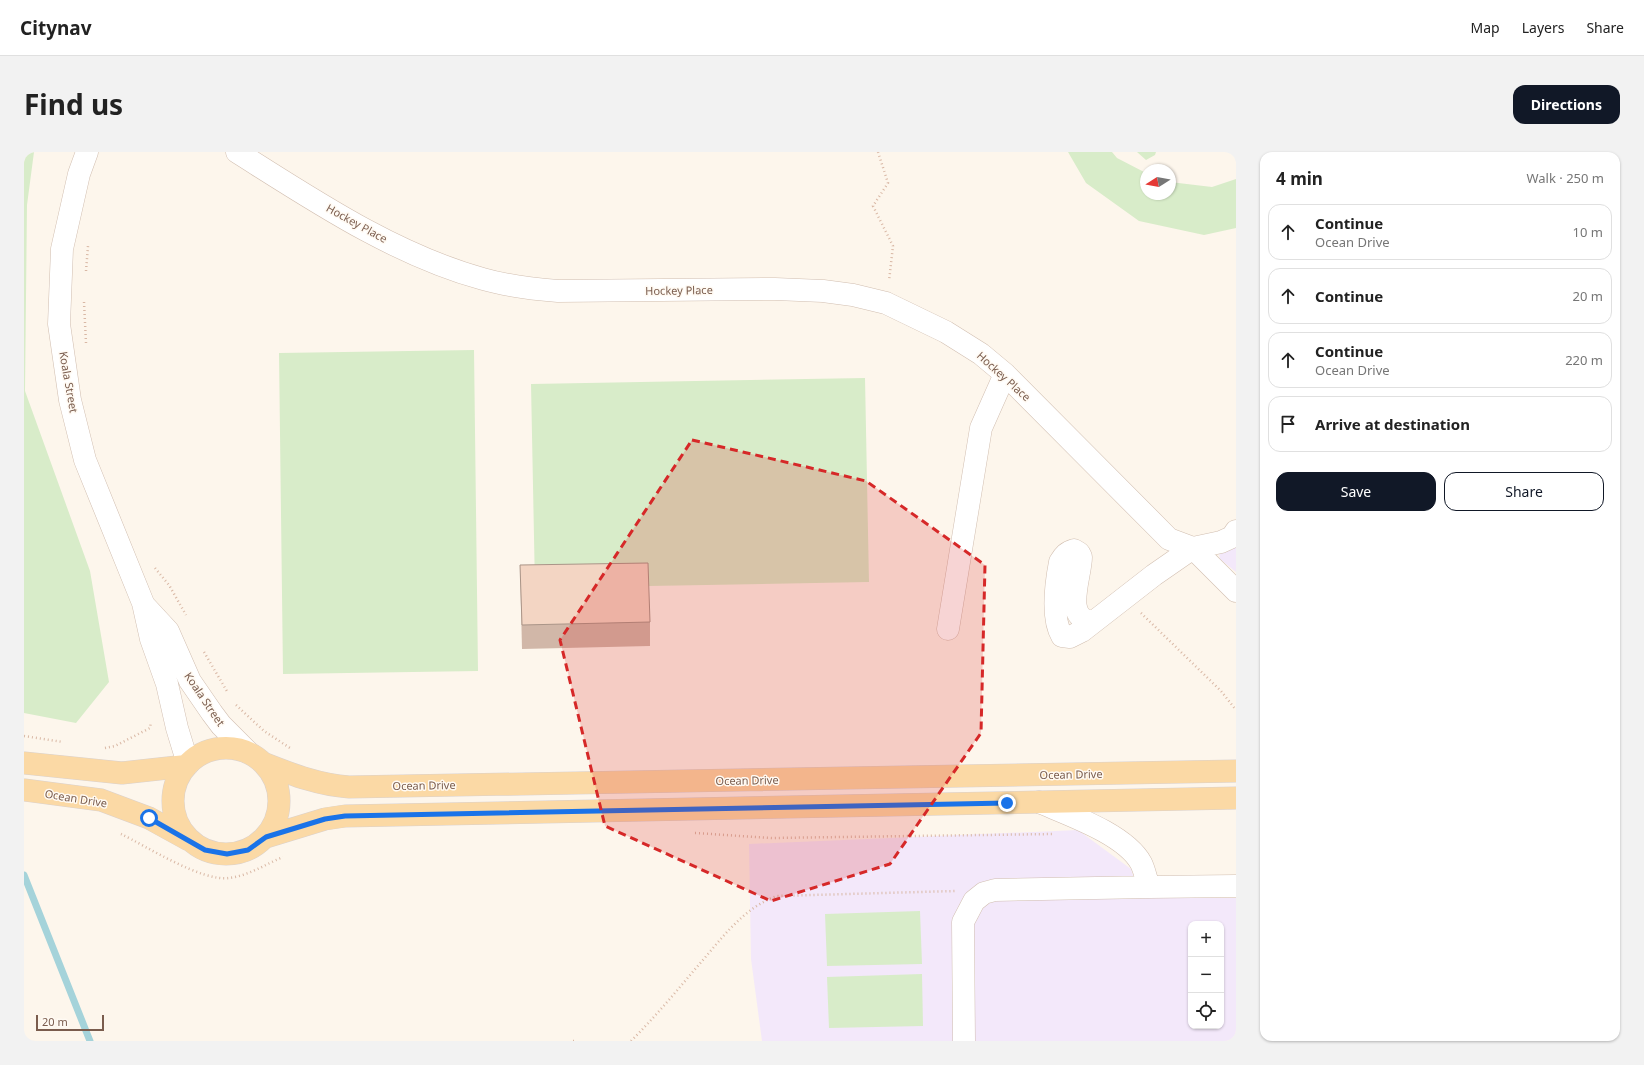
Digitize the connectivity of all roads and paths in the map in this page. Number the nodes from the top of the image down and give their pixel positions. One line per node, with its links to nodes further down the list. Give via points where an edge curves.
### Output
1 (87, 152): 15 (street, Koala Street, via 79,174 62,249 59,324 70,400 85,460)
2 (237, 152): 7 (street, Hockey Place, via 339,214 400,247 483,280 558,291 823,290)
3 (878, 152): 7 (path, via 888,184 873,206 893,246)
4 (88, 241): 5 (path)
5 (86, 272)
6 (84, 295): 8 (path)
7 (886, 303): 9 (street, Hockey Place, via 946,332 981,354)
8 (87, 349)
9 (1005, 374): 11 (street, Hockey Place, via 1169,539); 18 (street, via 981,428)
10 (1236, 531): 11 (street, via 1232,537 1221,542)
11 (1193, 548): 13 (street); 14 (street)
12 (150, 563): 16 (path, via 169,585)
13 (1236, 591)
14 (1124, 598): 17 (street); 22 (path, via 1221,691)
15 (143, 603): 28 (street, Koala Street, via 168,631 190,681 212,713); 30 (street, Koala Street)
16 (188, 619)
17 (1093, 622)
18 (948, 629)
19 (203, 650): 20 (path)
20 (231, 698)
21 (233, 702): 27 (path, via 264,731)
22 (1236, 710)
23 (152, 716): 26 (path, via 150,728 115,746)
24 (24, 736): 25 (path)
25 (70, 744)
26 (102, 748)
27 (291, 748)
28 (255, 757): 30 (main road, via 236,748 216,748 198,756); 31 (main road, Ocean Drive, via 310,781 349,787); 38 (main road, via 275,779 279,799 276,819)
29 (26, 763): 30 (main road, via 122,773)
30 (187, 765): 39 (main road, via 176,784 173,805 179,825)
31 (1236, 771)
32 (33, 791): 39 (main road, Ocean Drive, via 101,800 149,818)
33 (1236, 798): 34 (main road)
34 (1039, 802): 38 (main road, via 345,816 325,819); 42 (street, via 1112,836 1137,856)
35 (120, 833): 40 (path, via 215,878 241,876)
36 (691, 833): 37 (path, via 771,838)
37 (1035, 834)
38 (266, 837): 39 (main road, via 248,850 227,854 205,850)
39 (192, 841)
40 (285, 856)
41 (1236, 886): 42 (street)
42 (1149, 887): 45 (street, via 995,890 984,893 974,901 963,922)
43 (956, 891): 44 (path, via 777,896 765,900 744,914)
44 (631, 1041)
45 (964, 1041)

